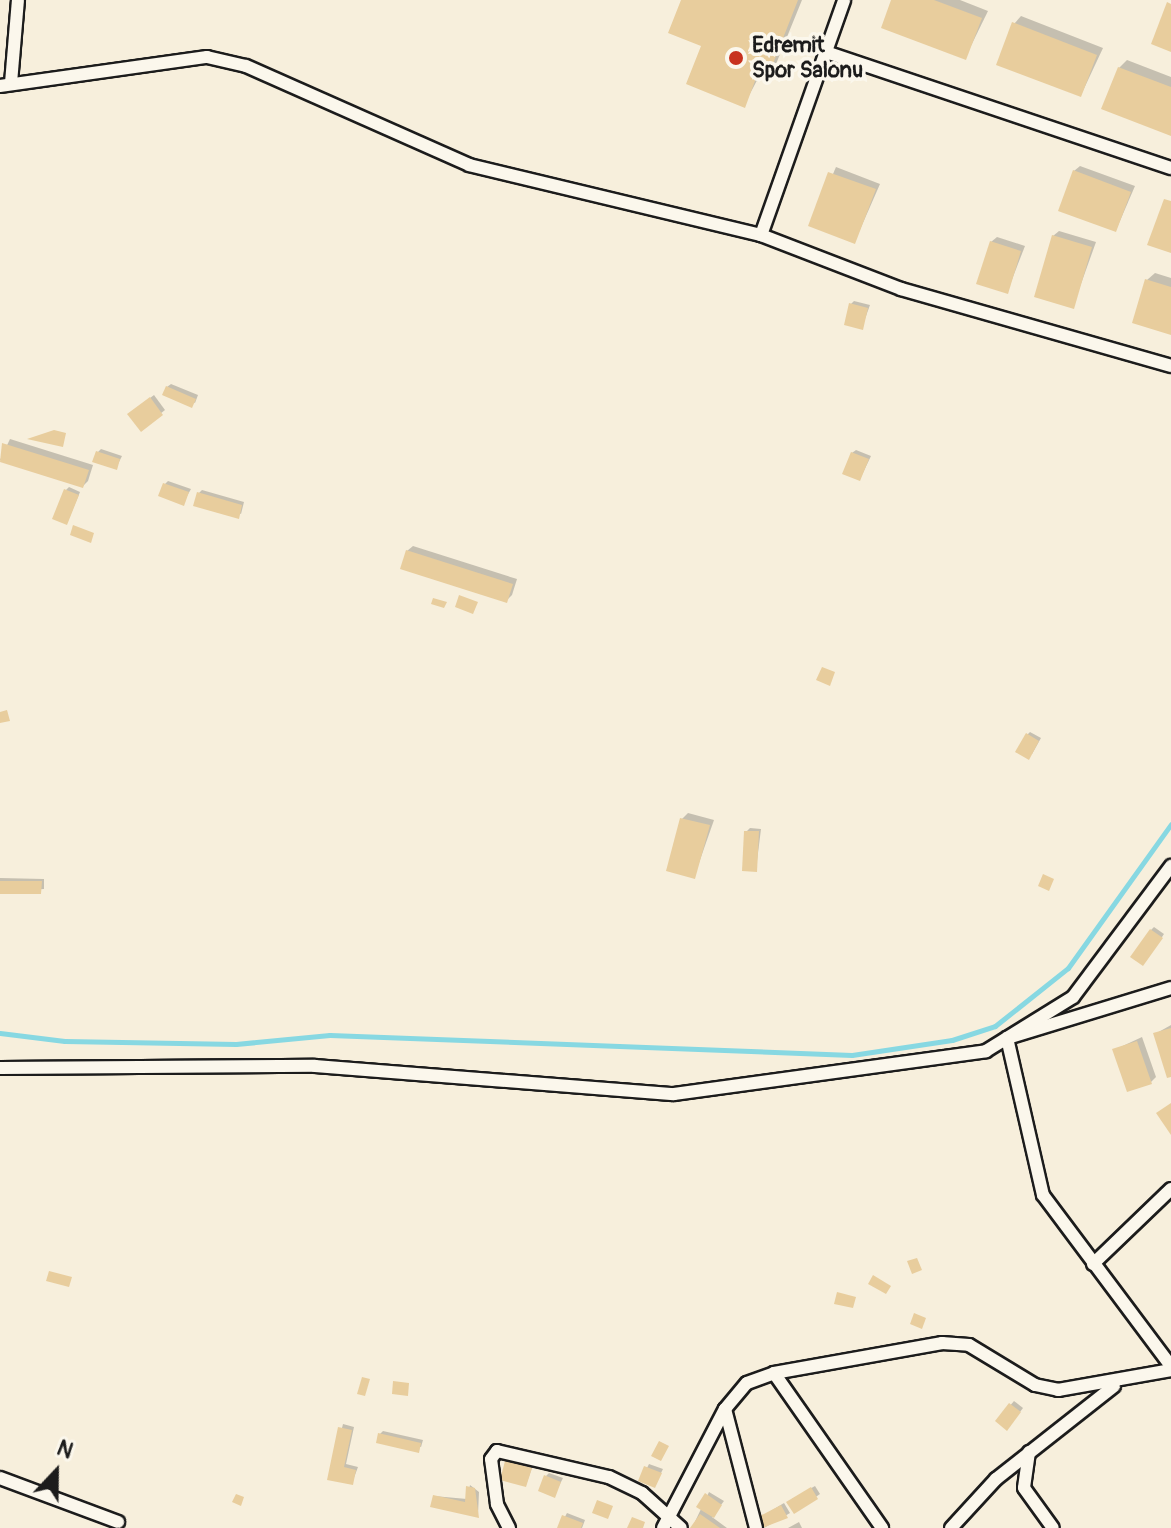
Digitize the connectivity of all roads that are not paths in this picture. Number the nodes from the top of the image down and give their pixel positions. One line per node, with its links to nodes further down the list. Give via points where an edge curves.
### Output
1 (18, 0): 4 (street)
2 (844, 0): 3 (street)
3 (826, 52): 5 (street); 6 (street)
4 (6, 84): 6 (street, via 207,57 246,66 469,165)
5 (1171, 168)
6 (761, 235): 7 (street, via 901,289)
7 (1171, 366)
8 (1171, 866): 10 (street, via 1073,997)
9 (1171, 988): 10 (street)
10 (1007, 1038): 11 (street, via 986,1051 674,1094 315,1066); 13 (street, via 1043,1195)
11 (0, 1068)
12 (1171, 1189): 13 (street)
13 (1093, 1264): 14 (street)
14 (1171, 1368): 16 (street)
15 (774, 1373): 16 (street, via 942,1343 969,1345 1035,1385 1077,1392); 17 (street, via 747,1383); 26 (street)
16 (1117, 1384): 18 (street)
17 (725, 1409): 20 (street); 25 (street)
18 (1029, 1452): 27 (street); 28 (street, via 1024,1488)
19 (0, 1478): 21 (street)
20 (670, 1515): 22 (street, via 609,1477 497,1451 491,1459 497,1504); 23 (street); 24 (street)
21 (118, 1522)
22 (509, 1528)
23 (663, 1528)
24 (681, 1528)
25 (756, 1528)
26 (882, 1528)
27 (951, 1528)
28 (1053, 1528)

